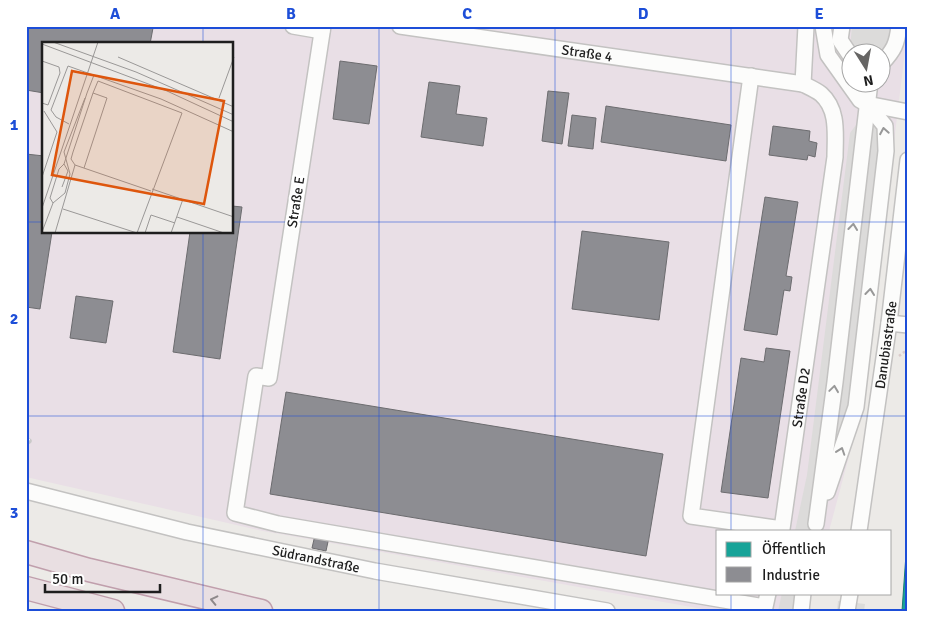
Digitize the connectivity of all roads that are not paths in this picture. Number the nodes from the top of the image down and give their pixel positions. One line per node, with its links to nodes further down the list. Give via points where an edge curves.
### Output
1 (293, 26): 7 (street)
2 (400, 26): 10 (street, Straße 4)
3 (806, 26): 11 (street)
4 (823, 26): 13 (street, via 828,55 860,100)
5 (842, 26): 8 (street)
6 (899, 26): 9 (street)
7 (322, 28): 25 (street, Straße E, via 270,378 256,376 235,513 278,524)
8 (842, 43)
9 (892, 51)
10 (751, 76): 11 (street, Straße 4); 20 (street, Straße D2, via 691,516)
11 (803, 84): 20 (street, Straße D2, via 820,93 834,115 836,157)
12 (869, 92): 13 (street)
13 (867, 104): 14 (street); 19 (street, one-way to 13); 19 (street, one-way to 13, via 856,407 860,379 886,151 885,126)
14 (908, 112)
15 (908, 160): 16 (street, Danubiastraße)
16 (889, 323): 17 (street); 21 (street, Danubiastraße)
17 (908, 325)
18 (26, 491): 28 (street, Südrandstraße, via 187,532 356,567)
19 (816, 527)
20 (782, 530)
21 (859, 530)
22 (26, 552): 27 (highway, one-way to 22)
23 (26, 588): 26 (highway)
24 (803, 594): 29 (street)
25 (765, 603)
26 (113, 611)
27 (261, 611)
28 (607, 611)
29 (800, 611)

